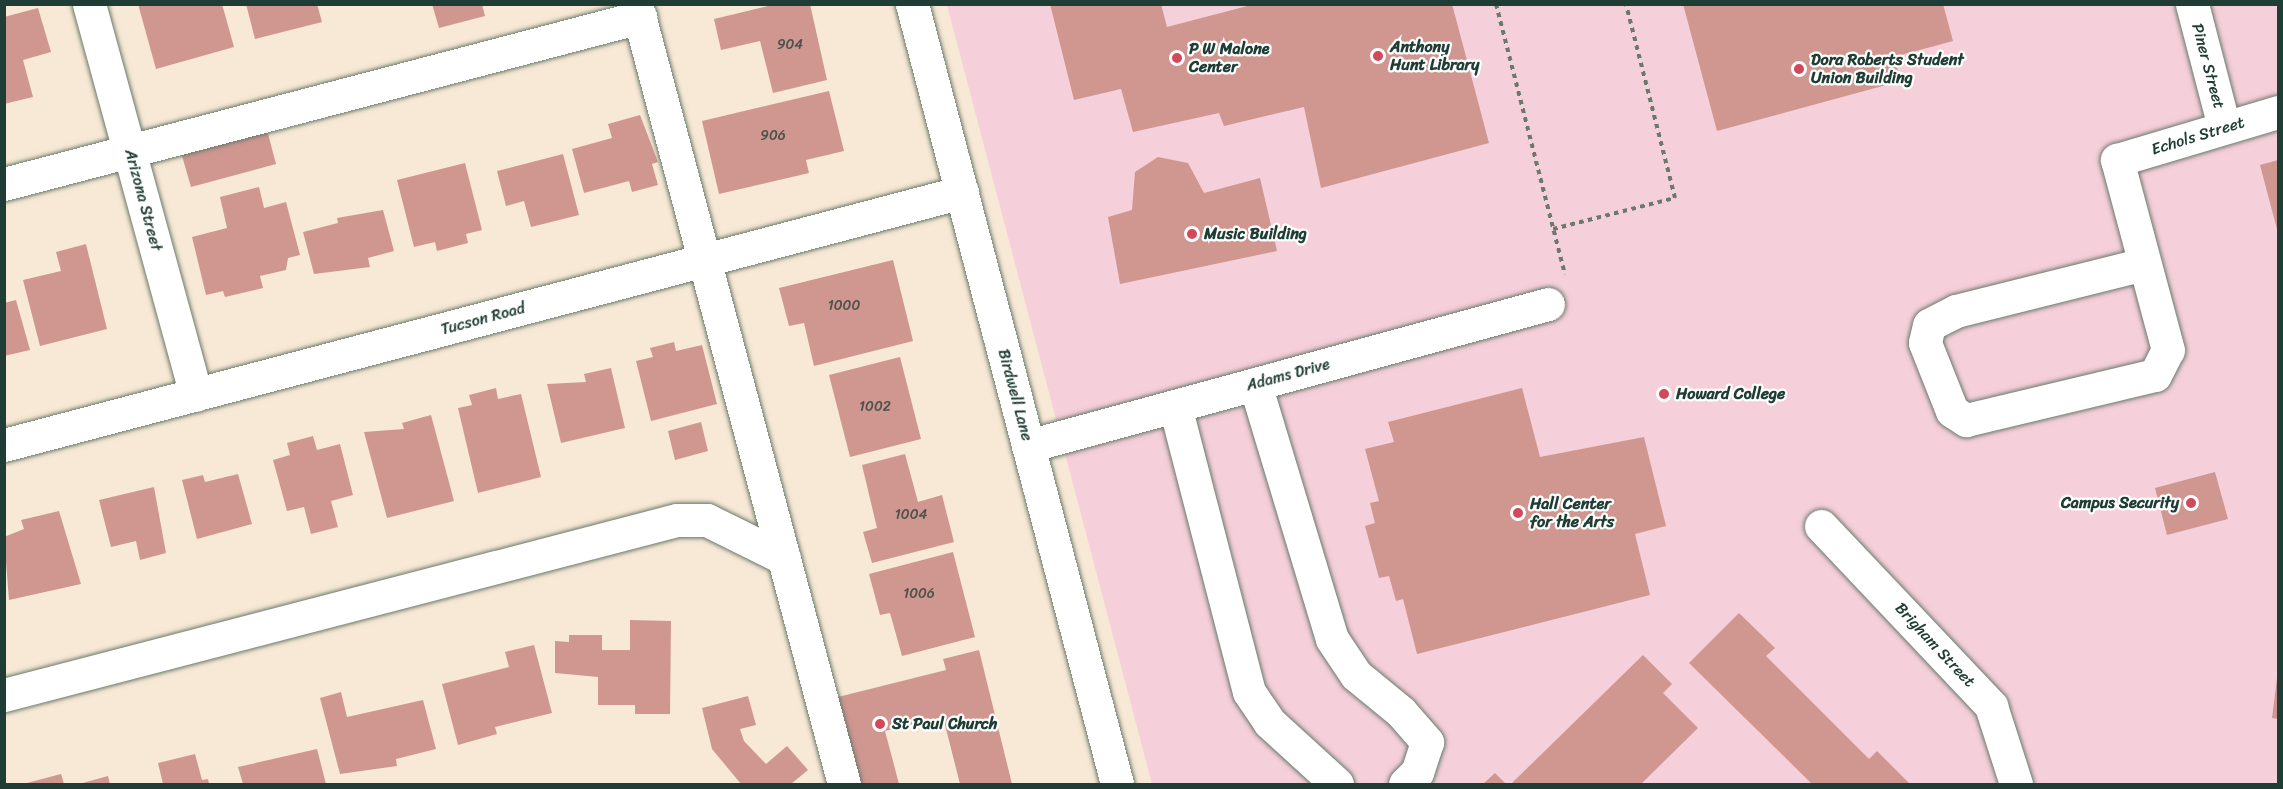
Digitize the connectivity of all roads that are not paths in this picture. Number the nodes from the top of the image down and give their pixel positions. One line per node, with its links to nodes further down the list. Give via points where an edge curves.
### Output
1 (89, 4): 7 (street, Arizona Street)
2 (912, 4): 9 (street, Birdwell Lane)
3 (2192, 4): 6 (street, Piner Street)
4 (638, 11): 7 (street); 10 (street)
5 (2278, 112): 6 (street, Echols Street)
6 (2224, 127): 11 (street, Echols Street, via 2117,160)
7 (130, 151): 8 (street); 14 (street, Arizona Street)
8 (4, 184)
9 (962, 192): 10 (street, Tucson Road); 17 (street, Birdwell Lane)
10 (702, 261): 14 (street, Tucson Road); 19 (street)
11 (2144, 264): 11 (street, via 2168,350 2156,375 1966,420 1952,411 1925,343 1929,325 1956,310)
12 (1548, 304): 13 (street, Adams Drive)
13 (1256, 384): 15 (street, Adams Drive); 24 (street, via 1332,639 1356,675 1401,712 1426,742 1417,772)
14 (196, 395): 16 (street, Tucson Road)
15 (1175, 406): 17 (street, Adams Drive); 23 (street, via 1249,692 1269,722)
16 (4, 445)
17 (1028, 446): 22 (street, Birdwell Lane)
18 (1821, 526): 25 (street, Brigham Street, via 1991,706)
19 (784, 558): 20 (street, via 707,520 677,520); 21 (street)
20 (4, 695)
21 (844, 784)
22 (1118, 784)
23 (1337, 784)
24 (1405, 784)
25 (2016, 784)

